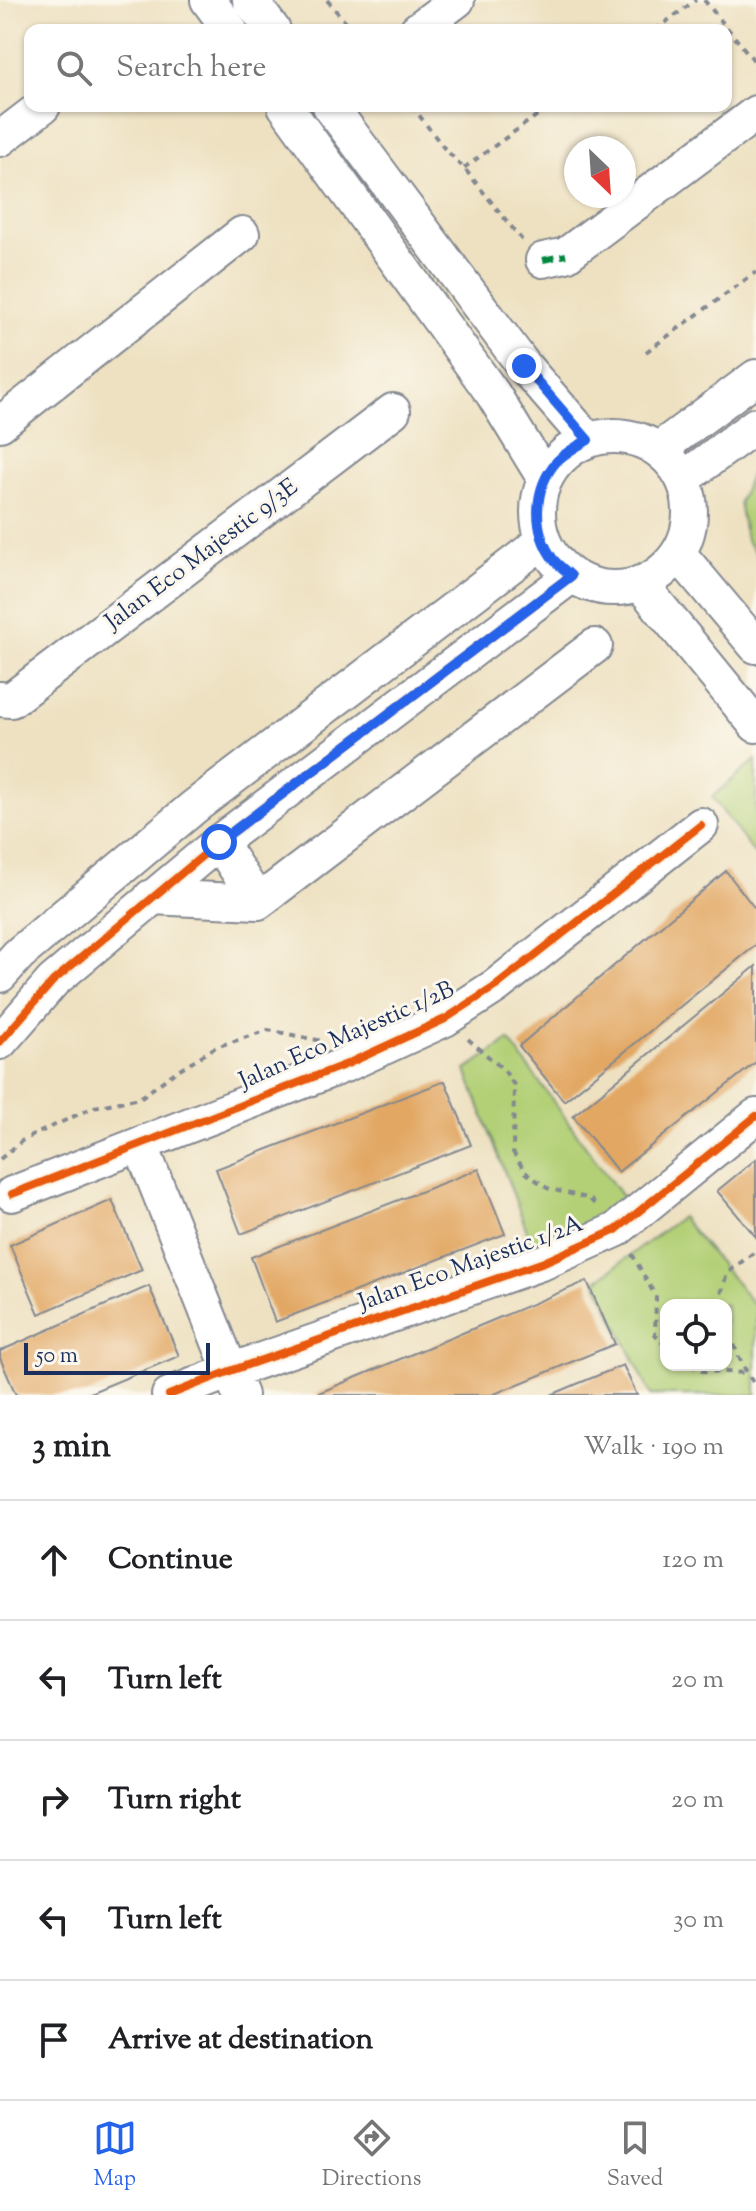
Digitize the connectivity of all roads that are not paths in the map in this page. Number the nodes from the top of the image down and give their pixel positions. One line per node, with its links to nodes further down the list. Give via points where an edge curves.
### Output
1 (208, 0): 4 (street)
2 (250, 0): 5 (street)
3 (457, 0): 6 (street)
4 (226, 24)
5 (268, 24)
6 (425, 24)
7 (35, 112): 11 (street)
8 (289, 112): 20 (street, via 493,394)
9 (334, 112): 18 (street, via 524,366)
10 (756, 113): 13 (street)
11 (0, 139)
12 (242, 234): 16 (street)
13 (554, 258)
14 (756, 377): 19 (street)
15 (393, 411): 28 (street, Jalan Eco Majestic 9/3E)
16 (0, 424)
17 (756, 425): 21 (street)
18 (588, 440): 19 (street, via 636,439); 20 (street, via 571,449)
19 (658, 450): 21 (street)
20 (545, 479): 22 (street, via 538,520)
21 (683, 479): 23 (street, via 690,504 688,530)
22 (543, 541): 24 (street); 34 (street, via 194,807)
23 (678, 553): 25 (street, via 662,571); 27 (street)
24 (571, 576): 25 (street, via 593,586); 31 (street)
25 (640, 583): 29 (street)
26 (595, 646): 33 (street)
27 (756, 646)
28 (6, 699)
29 (756, 725)
30 (701, 825): 37 (street, Jalan Eco Majestic 1/2B, via 496,986 445,1019)
31 (219, 842): 32 (street); 33 (street)
32 (151, 897): 33 (street); 35 (street, via 53,981)
33 (258, 902)
34 (0, 975)
35 (0, 1042)
36 (756, 1116): 39 (street, Jalan Eco Majestic 1/2A, via 616,1230)
37 (141, 1146): 38 (street, Jalan Eco Majestic 1/2B); 39 (street)
38 (12, 1194)
39 (235, 1383): 40 (street, Jalan Eco Majestic 1/2A)
40 (169, 1395)

